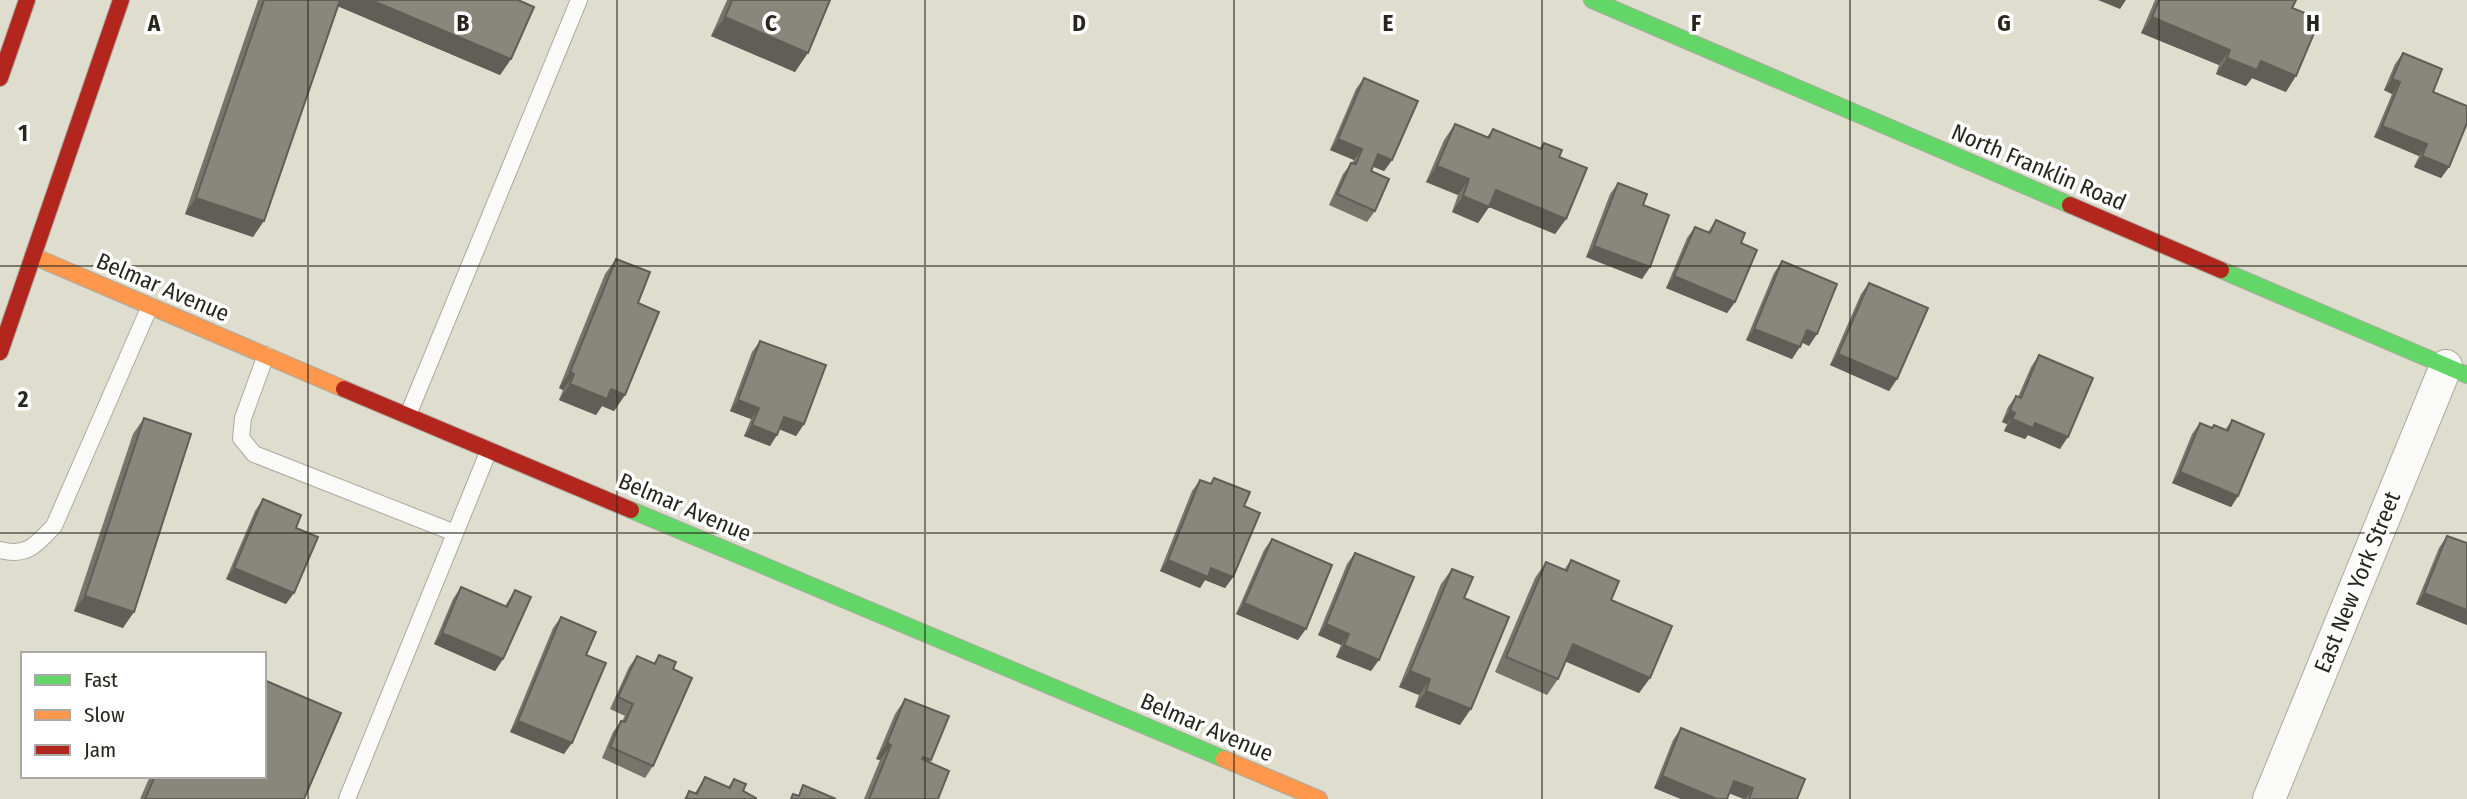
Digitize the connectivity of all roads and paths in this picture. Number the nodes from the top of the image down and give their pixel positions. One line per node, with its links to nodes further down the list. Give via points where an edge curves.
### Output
1 (27, 0): 5 (street)
2 (121, 0): 6 (street)
3 (579, 0): 11 (lane)
4 (1592, 0): 10 (street, North Franklin Road)
5 (0, 78)
6 (33, 256): 7 (street, Belmar Avenue); 8 (street)
7 (150, 306): 9 (street, Belmar Avenue); 14 (lane, via 54,526 33,548 13,553)
8 (0, 352)
9 (265, 355): 11 (street, Belmar Avenue); 13 (lane, via 243,418 241,438 254,454)
10 (2456, 370): 17 (street, East New York Street)
11 (408, 416): 12 (street, Belmar Avenue)
12 (489, 450): 13 (lane); 16 (street, Belmar Avenue)
13 (455, 533): 15 (lane)
14 (0, 550)
15 (347, 799)
16 (1319, 799)
17 (2269, 799)

